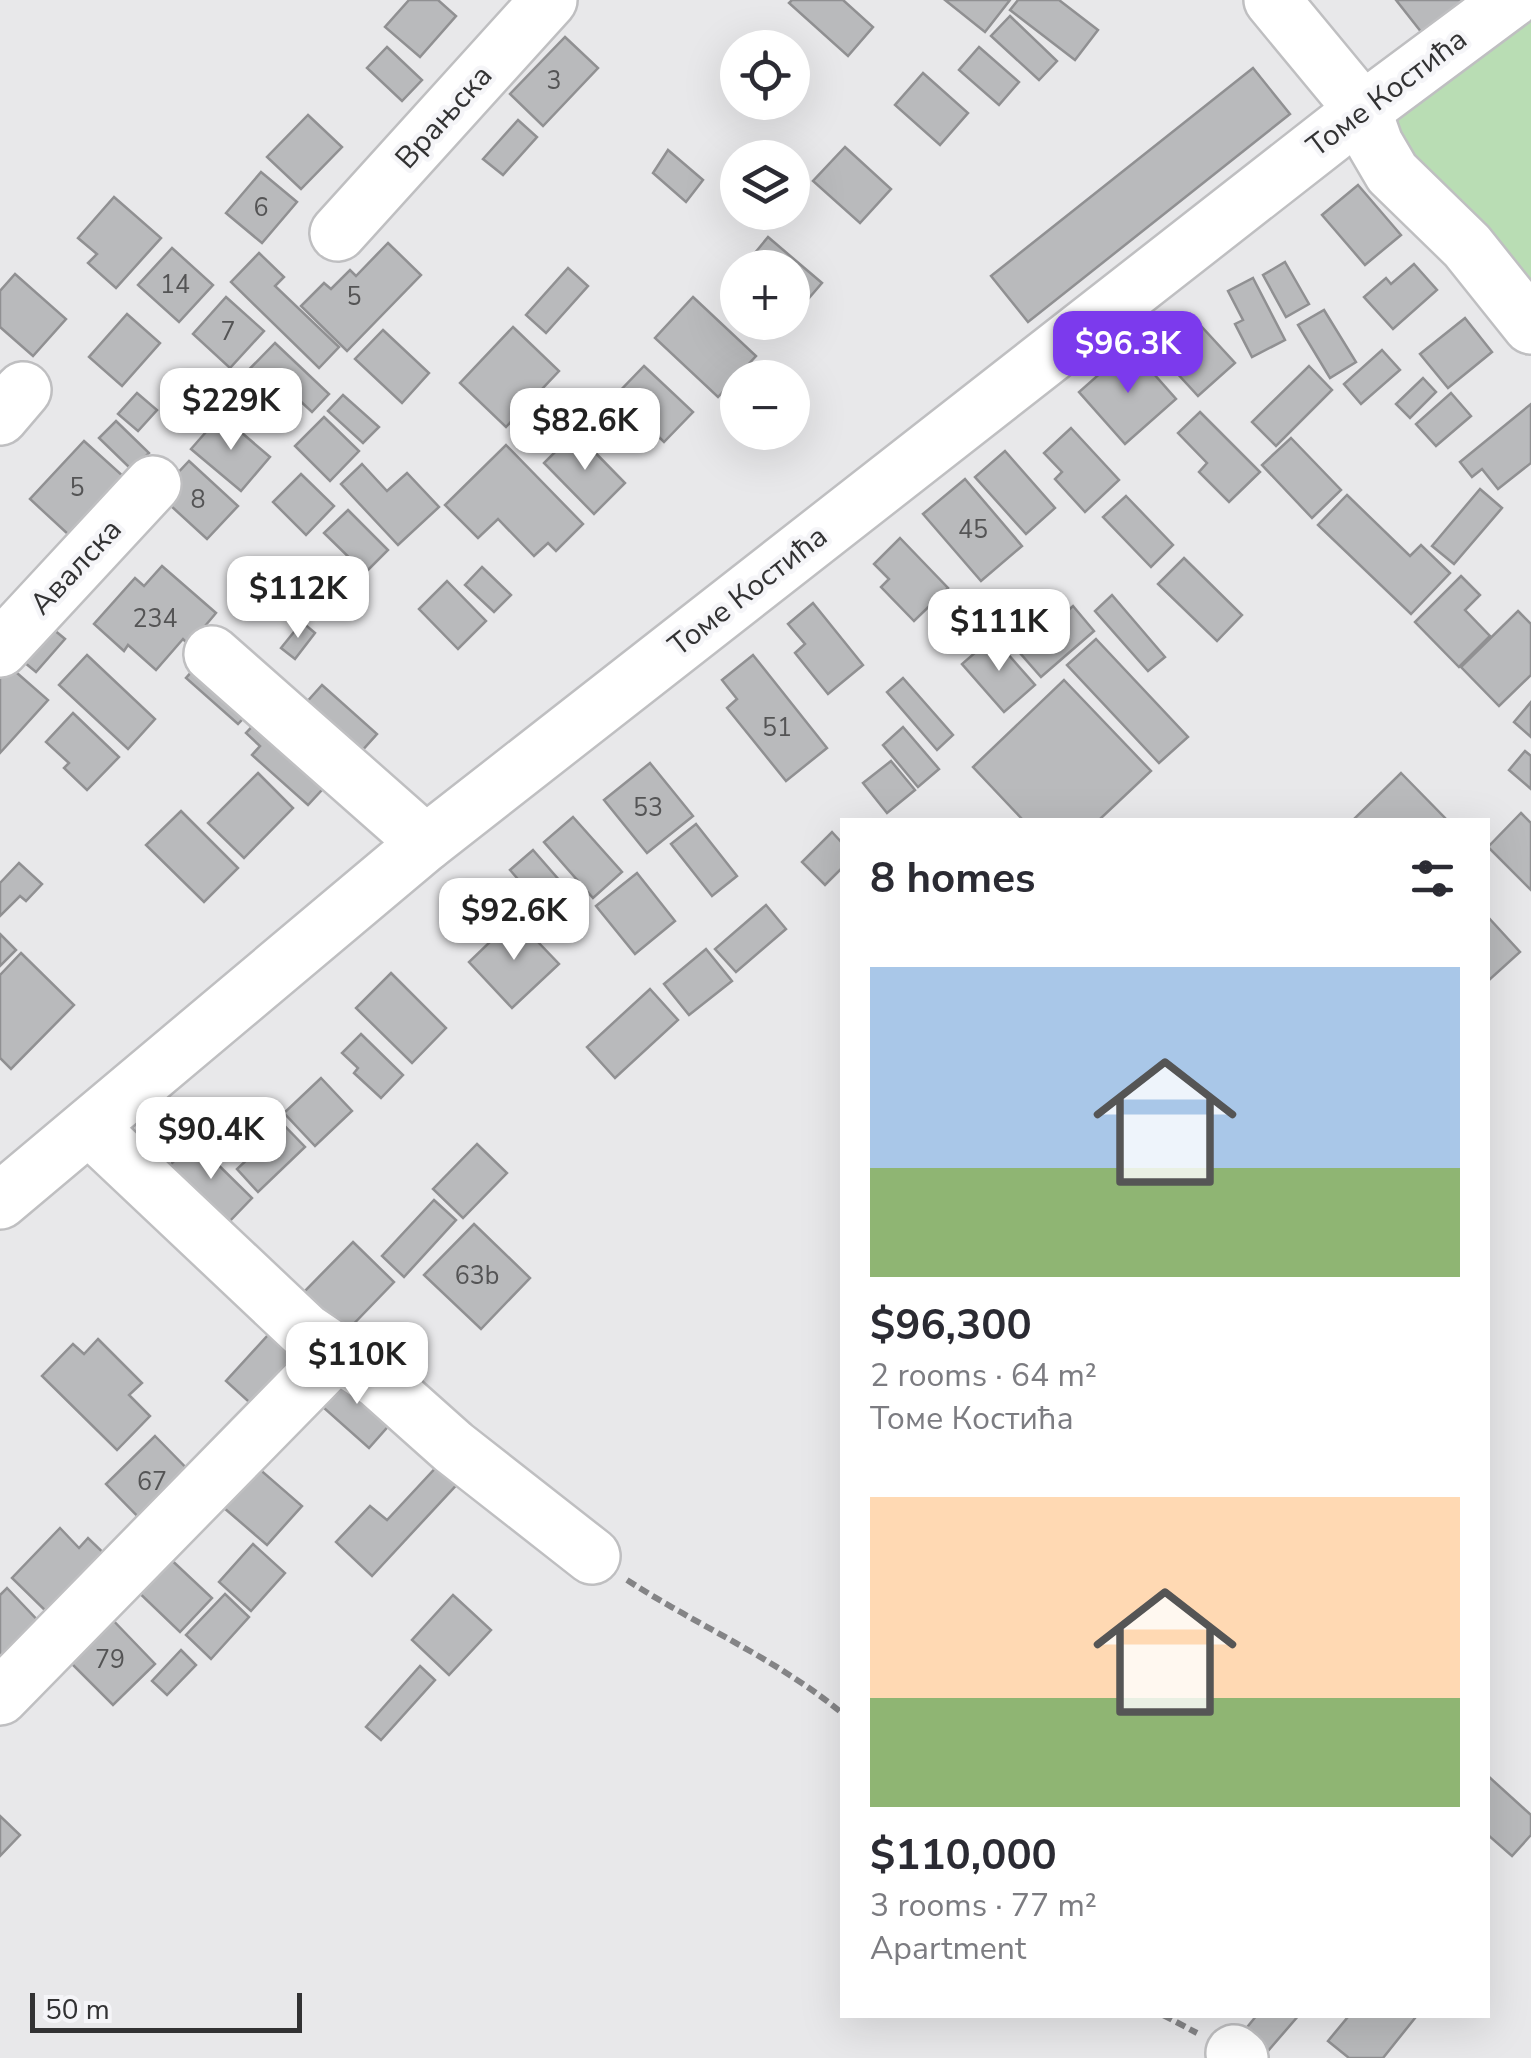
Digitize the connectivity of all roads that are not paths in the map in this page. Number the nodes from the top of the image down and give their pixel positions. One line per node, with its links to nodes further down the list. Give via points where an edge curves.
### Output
1 (549, 0): 5 (street, Врањска)
2 (1272, 0): 4 (street)
3 (1511, 0): 4 (street, Томе Костића)
4 (1363, 110): 6 (street, via 1392,173 1467,246); 10 (street, Томе Костића)
5 (338, 233)
6 (1531, 326)
7 (153, 484): 8 (street, Авалска)
8 (0, 649)
9 (212, 654): 10 (street)
10 (426, 843): 11 (street, Томе Костића)
11 (89, 1127): 12 (street, Томе Костића); 13 (street, via 304,1330)
12 (0, 1201)
13 (337, 1353): 14 (street); 15 (street)
14 (592, 1556)
15 (0, 1697)

